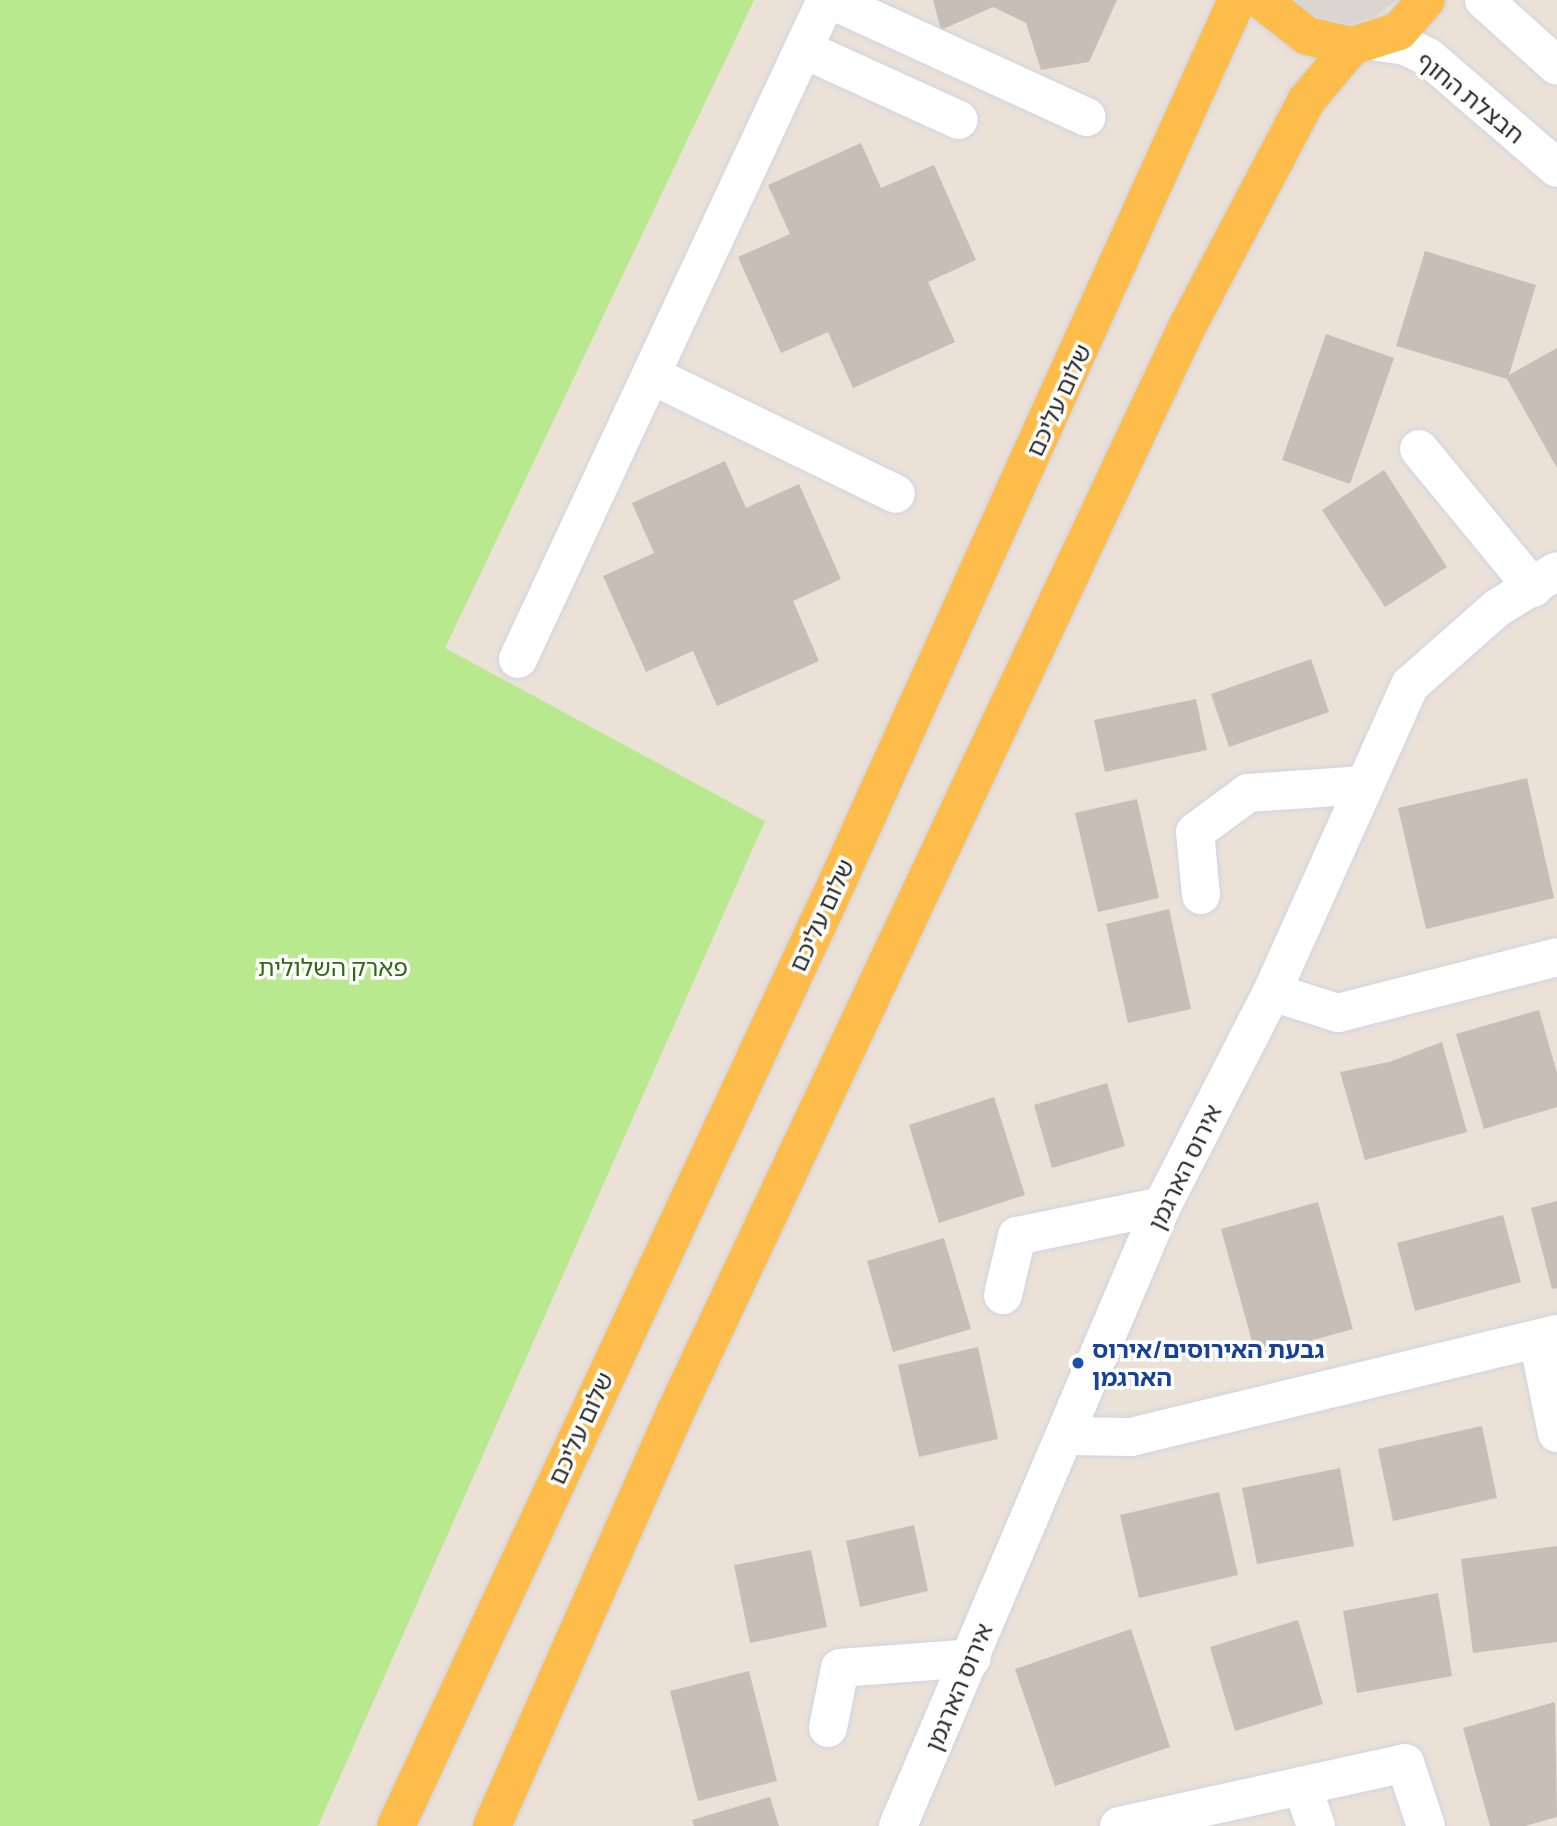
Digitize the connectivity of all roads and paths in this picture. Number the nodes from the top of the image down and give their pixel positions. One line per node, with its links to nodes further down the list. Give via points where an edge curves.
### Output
1 (826, 0): 8 (street)
2 (831, 0): 10 (street)
3 (1237, 0): 30 (main road, שלום עליכם, via 835,885)
4 (1261, 0): 7 (main road, via 1307,36)
5 (1426, 0): 7 (main road, via 1399,31)
6 (1484, 0): 9 (street)
7 (1365, 44): 12 (street, חבצלת החוף, via 1406,46 1428,57); 31 (main road, via 1331,66 1299,112 1188,326 675,1413)
8 (803, 49): 11 (street); 13 (street)
9 (1557, 66)
10 (1086, 117)
11 (959, 120)
12 (1557, 168)
13 (651, 375): 15 (street); 17 (street)
14 (1419, 449): 16 (street)
15 (896, 494)
16 (1545, 579): 18 (street, אירוס הארגמן, via 1497,608 1410,685)
17 (518, 659)
18 (1365, 785): 19 (street, via 1248,793 1195,832); 21 (street, אירוס הארגמן)
19 (1201, 895)
20 (1557, 957): 21 (street, via 1338,1013)
21 (1272, 992): 22 (street, אירוס הארגמן)
22 (1162, 1206): 23 (street, via 1017,1236); 26 (street, אירוס הארגמן)
23 (1003, 1295)
24 (1547, 1337): 25 (street); 26 (street, via 1131,1437)
25 (1557, 1433)
26 (1065, 1436): 27 (street, אירוס הארגמן)
27 (972, 1658): 28 (street, via 840,1668); 32 (street, אירוס הארגמן)
28 (828, 1728)
29 (1302, 1786): 33 (street); 34 (street); 35 (street, via 1405,1763)
30 (396, 1826)
31 (492, 1826)
32 (898, 1826)
33 (1119, 1826)
34 (1316, 1826)
35 (1426, 1826)

